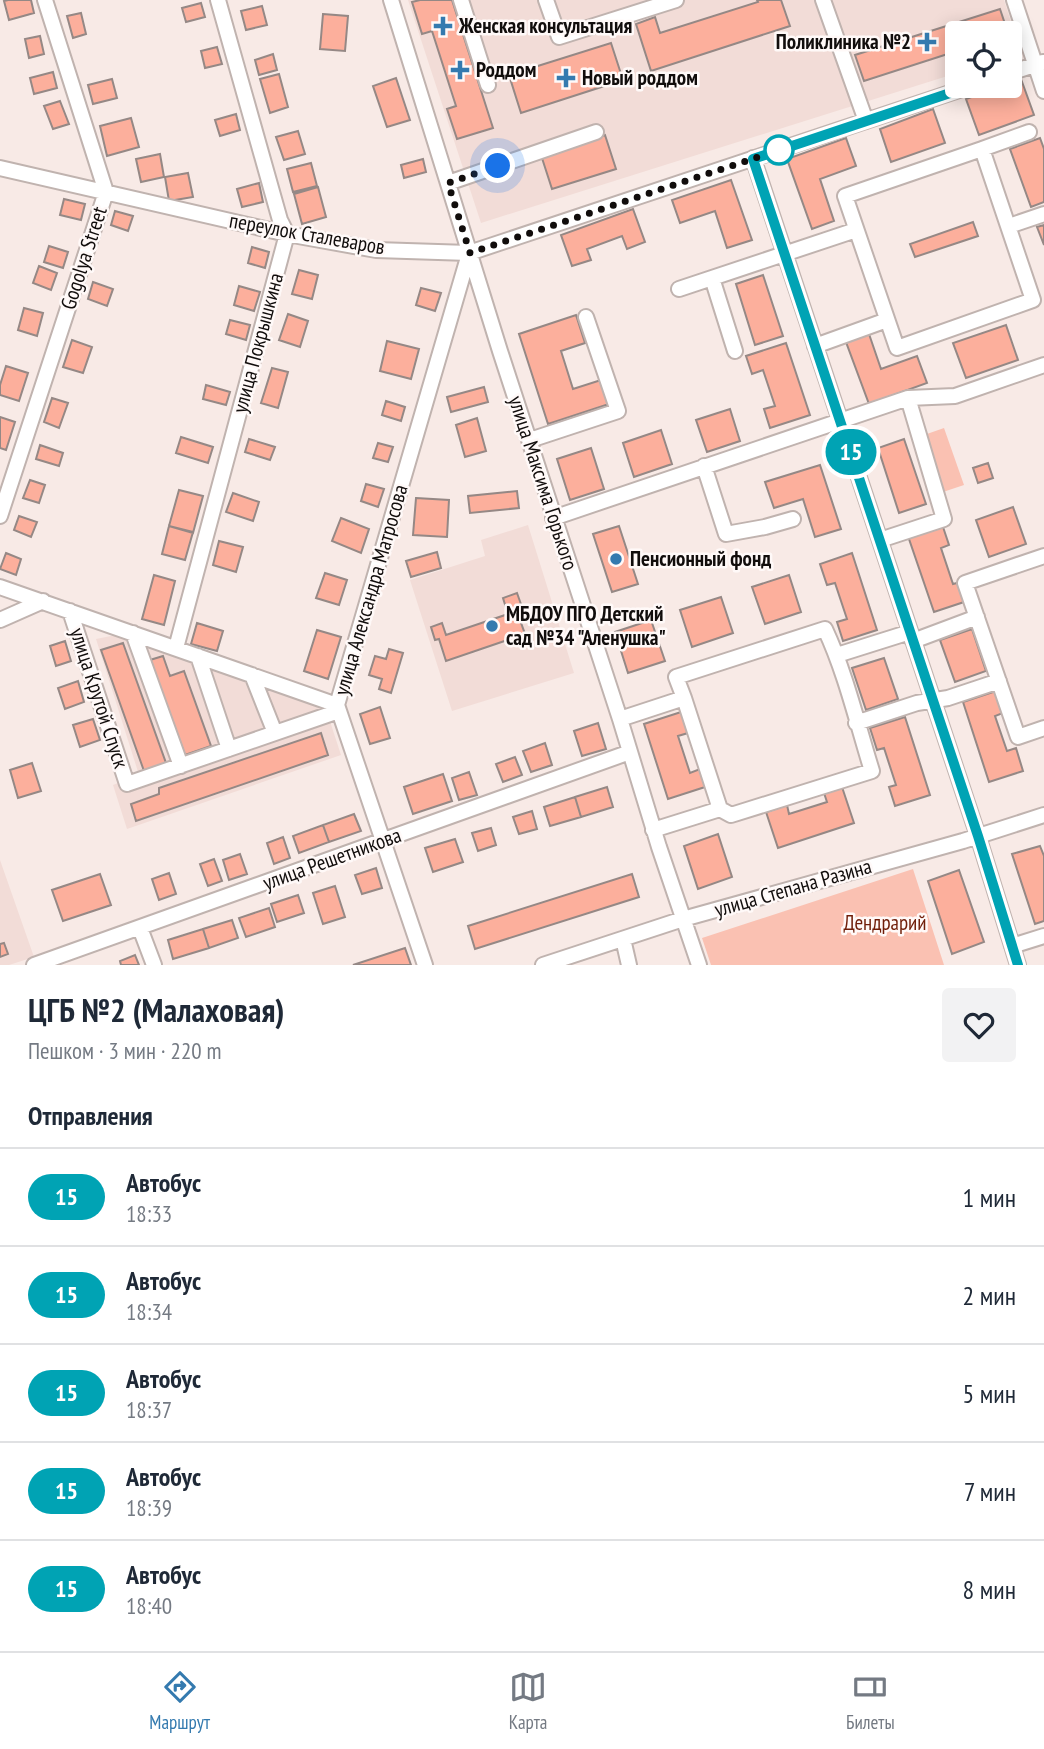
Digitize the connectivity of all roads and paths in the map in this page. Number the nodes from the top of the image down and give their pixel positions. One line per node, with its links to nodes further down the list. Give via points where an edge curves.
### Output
1 (45, 0): 21 (street, Gogolya Street)
2 (218, 0): 25 (street)
3 (392, 0): 20 (street, улица Максима Горького)
4 (461, 0): 11 (street)
5 (546, 0): 6 (street, via 559,37)
6 (676, 0)
7 (823, 0): 14 (street)
8 (1014, 0): 9 (street)
9 (1040, 63): 10 (street); 12 (street)
10 (1022, 69)
11 (488, 85)
12 (1044, 91)
13 (945, 95): 14 (street, переулок Сталеваров)
14 (866, 121): 18 (street, переулок Сталеваров)
15 (596, 132): 20 (street)
16 (1029, 132): 17 (street)
17 (982, 149): 23 (street); 24 (street, via 845,196)
18 (753, 159): 26 (street, переулок Сталеваров); 27 (street)
19 (0, 168): 21 (street, переулок Сталеваров)
20 (448, 183): 26 (street, улица Максима Горького)
21 (106, 192): 25 (street, переулок Сталеваров); 39 (street, Gogolya Street)
22 (1044, 214): 23 (street)
23 (1009, 226): 31 (street, via 1032,300 897,348)
24 (856, 230): 27 (street); 31 (street)
25 (287, 234): 26 (street, переулок Сталеваров, via 376,250); 51 (street, улица Покрышкина)
26 (470, 253): 37 (street, улица Максима Горького); 58 (street, улица Александра Матросова)
27 (785, 254): 28 (street); 32 (street)
28 (712, 278): 29 (street); 33 (street)
29 (679, 289)
30 (586, 317): 37 (street, via 618,411)
31 (887, 320): 32 (street)
32 (815, 346): 36 (street)
33 (735, 351)
34 (1044, 365): 35 (street, via 954,396)
35 (908, 398): 36 (street); 42 (street, via 944,519)
36 (840, 419): 38 (street); 42 (street)
37 (530, 440): 40 (street, улица Максима Горького)
38 (704, 466): 40 (street); 41 (street, via 726,534)
39 (0, 516)
40 (553, 517): 59 (street, улица Максима Горького)
41 (793, 519)
42 (880, 540): 50 (street)
43 (1044, 556): 47 (street, via 965,583)
44 (0, 587): 45 (street)
45 (43, 601): 46 (street); 48 (street)
46 (70, 611): 49 (street); 65 (street, улица Крутой Спуск, via 127,784)
47 (977, 617): 50 (street); 55 (street)
48 (0, 620)
49 (133, 633): 51 (street); 65 (street)
50 (911, 636): 52 (street); 57 (street)
51 (176, 648): 53 (street)
52 (837, 655): 56 (street, via 825,629 677,677); 60 (street)
53 (198, 656): 54 (street); 63 (street)
54 (252, 675): 58 (street); 62 (street)
55 (999, 681): 57 (street); 61 (street, via 1018,737)
56 (684, 698): 59 (street); 66 (street)
57 (933, 700): 60 (street); 69 (street)
58 (338, 708): 62 (street); 70 (street, улица Александра Матросова)
59 (620, 719): 64 (street, улица Максима Горького)
60 (856, 723): 66 (street, via 872,771 731,815)
61 (1044, 728)
62 (275, 733): 63 (street)
63 (229, 749): 65 (street)
64 (630, 752): 68 (street, улица Максима Горького); 70 (street, улица Решетникова)
65 (181, 765)
66 (720, 809): 68 (street)
67 (1044, 815): 69 (street, улица Степана Разина)
68 (653, 830): 71 (street, улица Максима Горького)
69 (978, 836): 71 (street, улица Степана Разина); 75 (street)
70 (382, 841): 72 (street, улица Решетникова); 78 (street, улица Александра Матросова)
71 (683, 919): 74 (street, улица Степана Разина); 81 (street, улица Максима Горького)
72 (140, 929): 76 (street, улица Решетникова); 77 (street)
73 (1044, 936): 75 (street)
74 (623, 939): 79 (street, улица Степана Разина); 80 (street)
75 (1012, 946): 82 (street)
76 (34, 965)
77 (154, 965)
78 (425, 965)
79 (543, 965)
80 (629, 965)
81 (699, 965)
82 (1018, 965)

